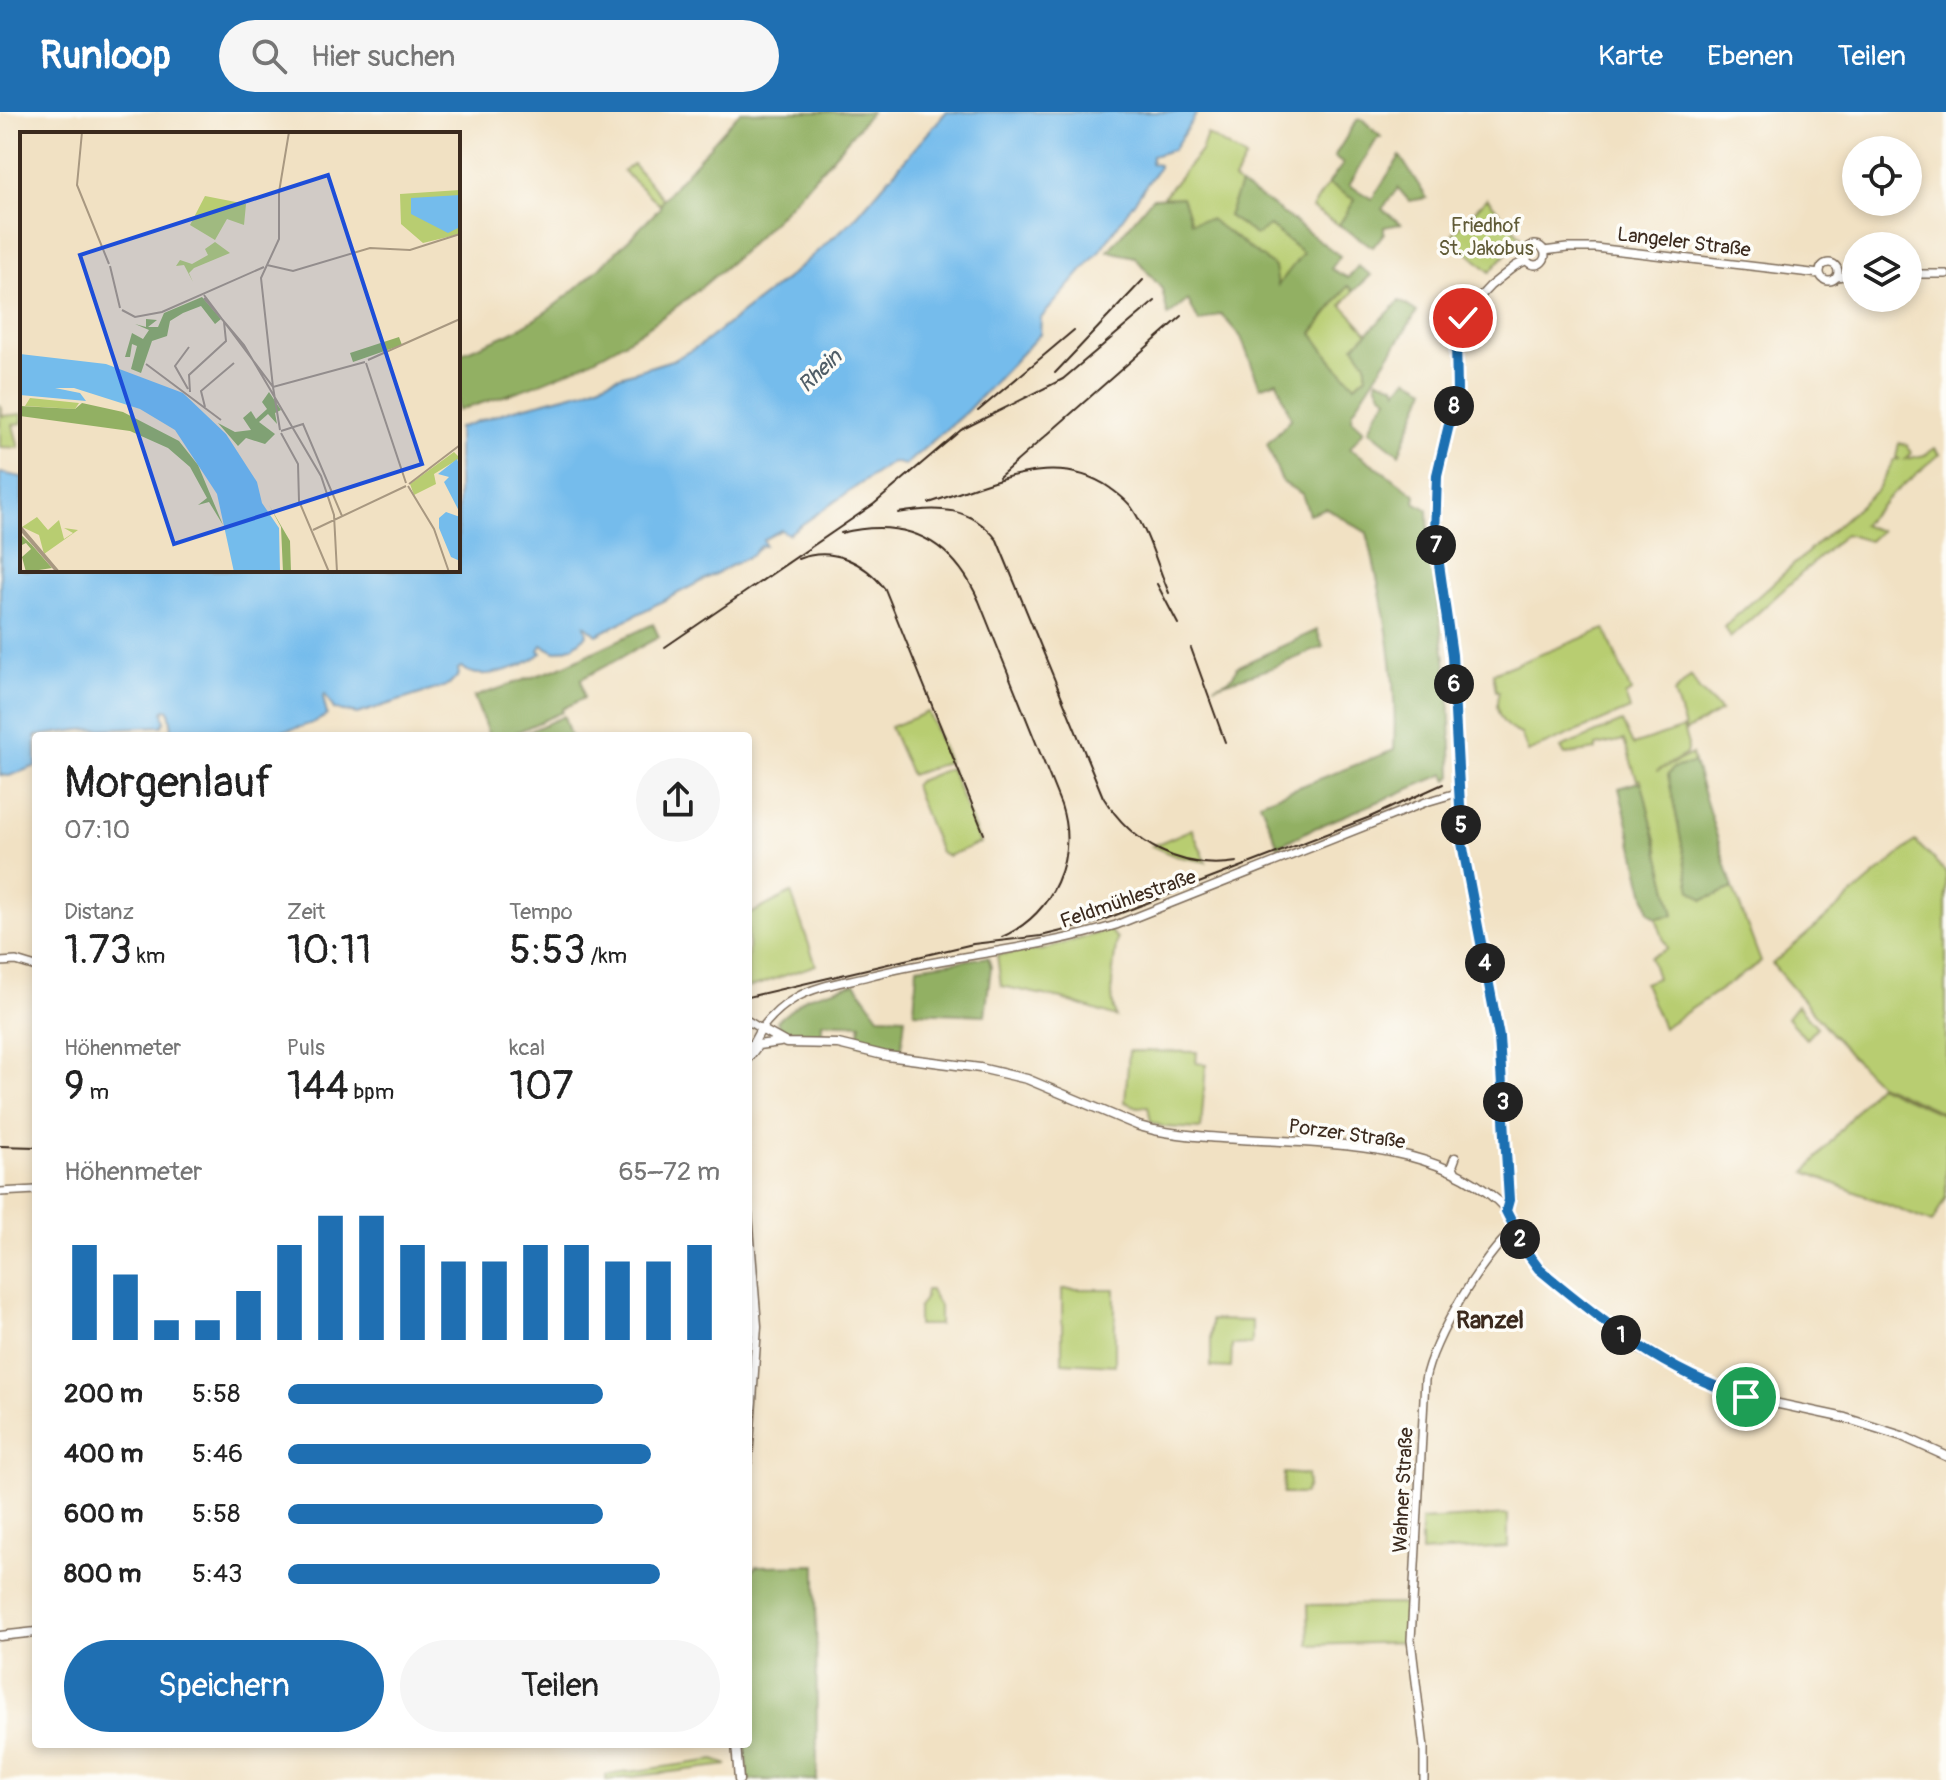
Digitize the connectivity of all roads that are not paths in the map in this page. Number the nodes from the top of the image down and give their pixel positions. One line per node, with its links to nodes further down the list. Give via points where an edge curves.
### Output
1 (1544, 251): 2 (street, via 1540,264); 2 (street, via 1532,246); 3 (street, Langeler Straße, via 1595,248)
2 (1527, 260): 8 (street, via 1499,278 1463,318 1456,339 1457,391 1437,475 1435,536 1452,655)
3 (1820, 274): 4 (street, via 1828,281); 4 (street, via 1832,264)
4 (1837, 274): 5 (street)
5 (1842, 274)
6 (1922, 274): 7 (street)
7 (1946, 274)
8 (1460, 792): 12 (street, Feldmühlestraße, via 1105,929 915,964 802,994); 20 (street, via 1466,870 1499,1037)
9 (0, 962): 10 (street)
10 (32, 966)
11 (752, 1023): 12 (street)
12 (761, 1029): 13 (main road, Porzer Straße); 14 (main road)
13 (782, 1042): 15 (main road, via 758,1045); 17 (main road, Porzer Straße, via 838,1044 1025,1078 1165,1132 1382,1150)
14 (752, 1047)
15 (752, 1051)
16 (1455, 1158): 17 (main road)
17 (1455, 1173): 20 (main road, Porzer Straße)
18 (32, 1190): 19 (street)
19 (0, 1192)
20 (1506, 1211): 21 (main road, Porzer Straße)
21 (1515, 1229): 24 (main road, Porzer Straße, via 1539,1269 1664,1363 1727,1391 1845,1418); 29 (street, Wahner Straße, via 1446,1324 1428,1361 1411,1640)
22 (752, 1264): 23 (main road, via 757,1326)
23 (752, 1401)
24 (1946, 1456)
25 (32, 1632): 26 (main road)
26 (0, 1636)
27 (736, 1748): 28 (main road)
28 (739, 1780)
29 (1424, 1780)

